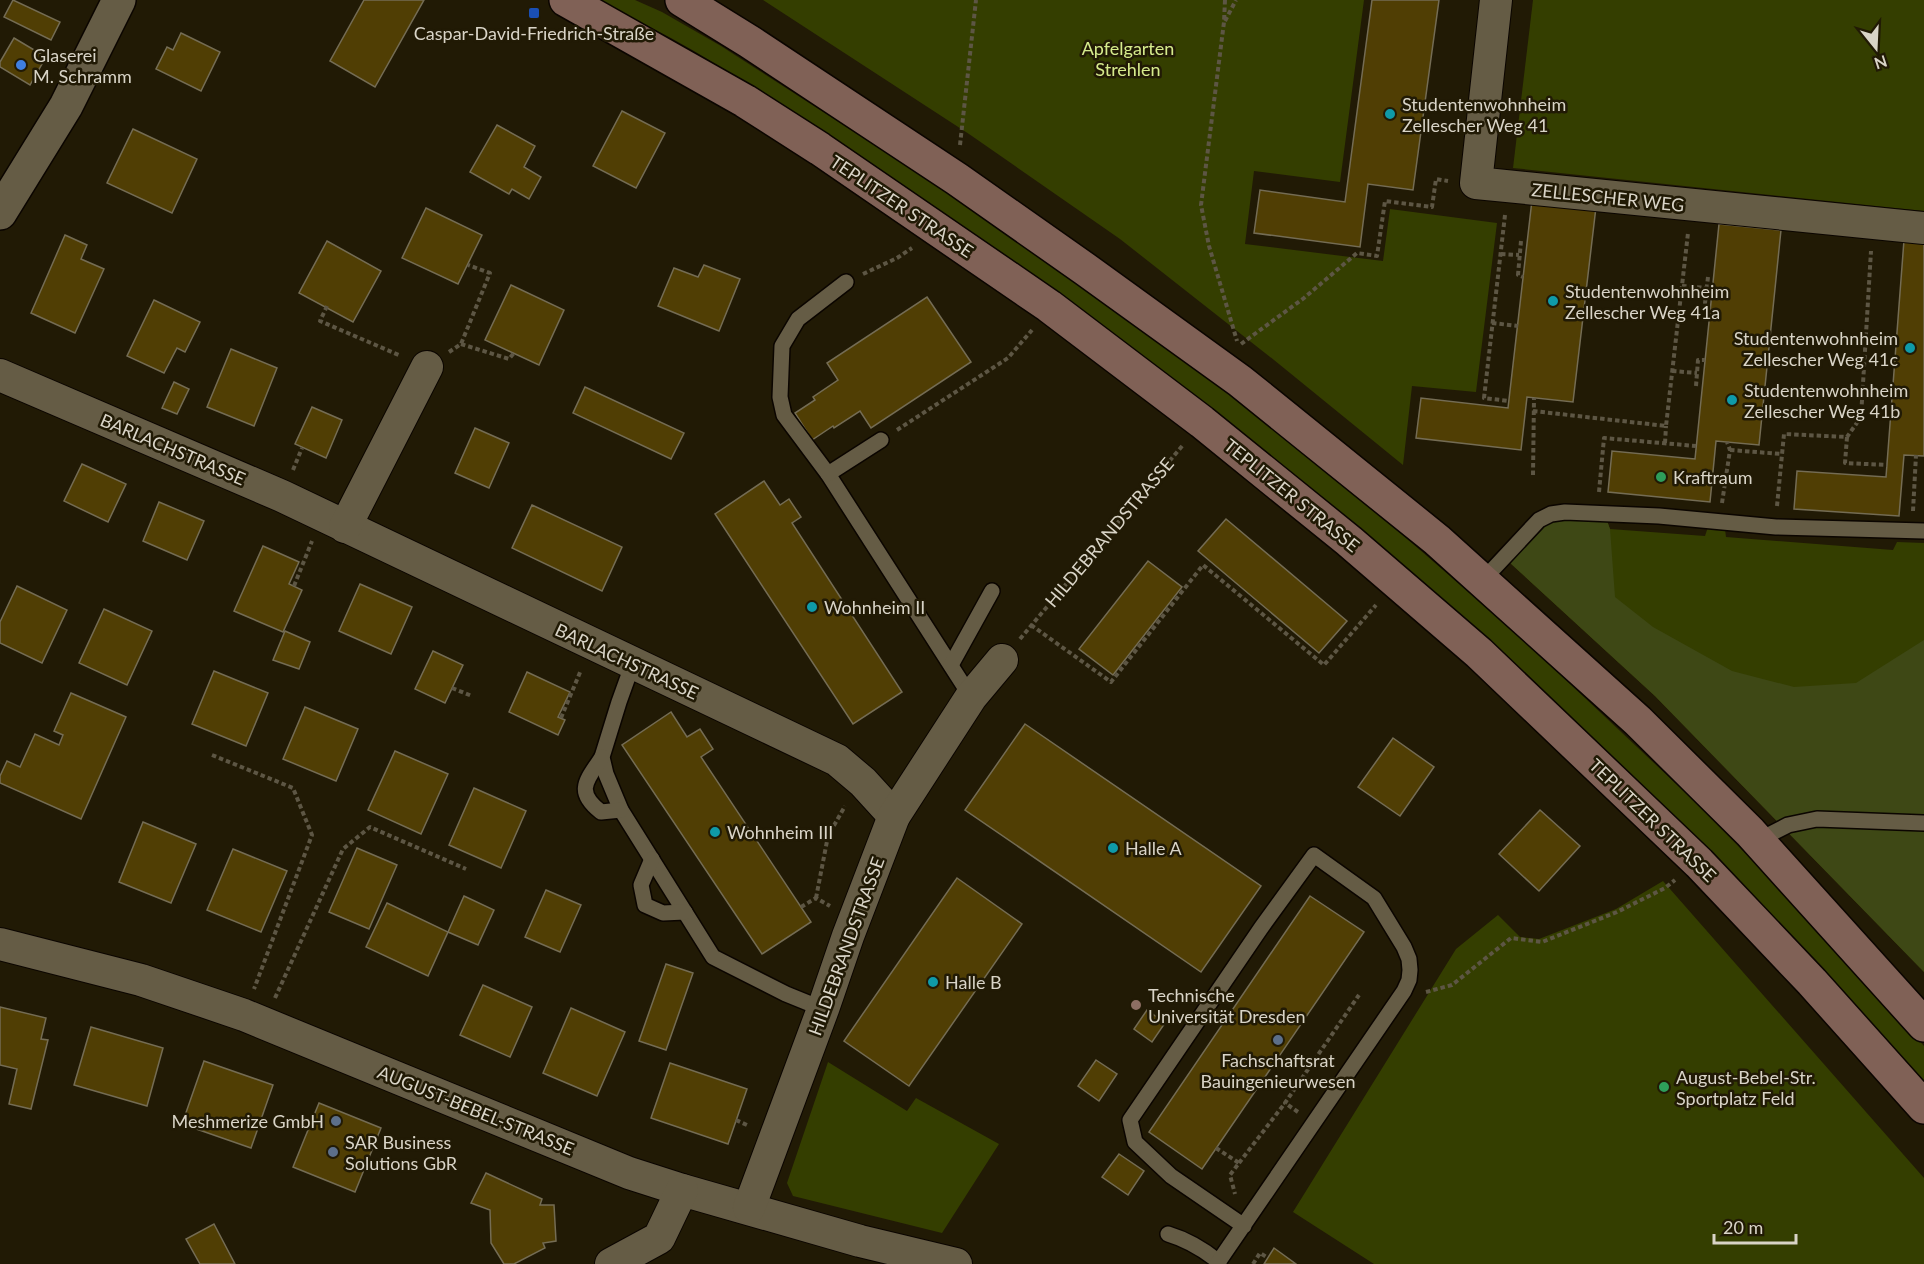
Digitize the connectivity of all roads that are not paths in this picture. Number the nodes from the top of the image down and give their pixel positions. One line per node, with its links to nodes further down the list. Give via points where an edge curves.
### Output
1 (119, 0): 5 (street, via 66,106)
2 (566, 0): 30 (main road, TEPLITZER STRASSE, via 745,101 820,149 1049,306 1202,422 1479,653 1699,863)
3 (682, 0): 14 (main road, via 957,179 1240,381)
4 (1496, 0): 6 (street, ZELLESCHER WEG, via 1476,183)
5 (0, 213)
6 (1924, 228)
7 (846, 282): 11 (lane, via 798,319 782,346 780,397 784,415)
8 (427, 367): 12 (street)
9 (0, 375): 12 (street, BARLACHSTRASSE)
10 (881, 440): 11 (lane)
11 (828, 474): 18 (lane)
12 (334, 521): 17 (street, BARLACHSTRASSE)
13 (1918, 531): 14 (lane, via 1776,527 1565,512 1539,520)
14 (1482, 581): 24 (main road, via 1638,721)
15 (992, 591): 18 (lane)
16 (1002, 660): 19 (street, HILDEBRANDSTRASSE)
17 (633, 663): 20 (lane); 22 (street, BARLACHSTRASSE, via 837,760)
18 (951, 665): 19 (lane)
19 (971, 697): 22 (street, HILDEBRANDSTRASSE)
20 (602, 757): 21 (lane); 21 (lane, via 586,781 585,793 601,812)
21 (621, 810): 25 (lane)
22 (894, 816): 28 (street, HILDEBRANDSTRASSE)
23 (1924, 823): 24 (lane, via 1817,819 1788,825)
24 (1757, 841): 29 (main road)
25 (652, 859): 26 (lane); 26 (lane, via 641,885 645,905 663,913)
26 (685, 912): 28 (lane, via 713,957)
27 (0, 944): 31 (street, AUGUST-BEBEL-STRASSE, via 141,980 254,1019 629,1173)
28 (823, 1009): 32 (street, HILDEBRANDSTRASSE)
29 (1924, 1024)
30 (1924, 1107)
31 (682, 1190): 32 (street, AUGUST-BEBEL-STRASSE); 35 (street)
32 (749, 1208): 38 (street, AUGUST-BEBEL-STRASSE)
33 (1244, 1226): 33 (lane, via 1409,980 1404,947 1374,898 1314,855 1130,1120 1135,1142 1171,1176); 36 (lane)
34 (1168, 1234): 36 (lane, via 1202,1248)
35 (662, 1251): 37 (street)
36 (1218, 1263)
37 (611, 1264)
38 (956, 1264)

